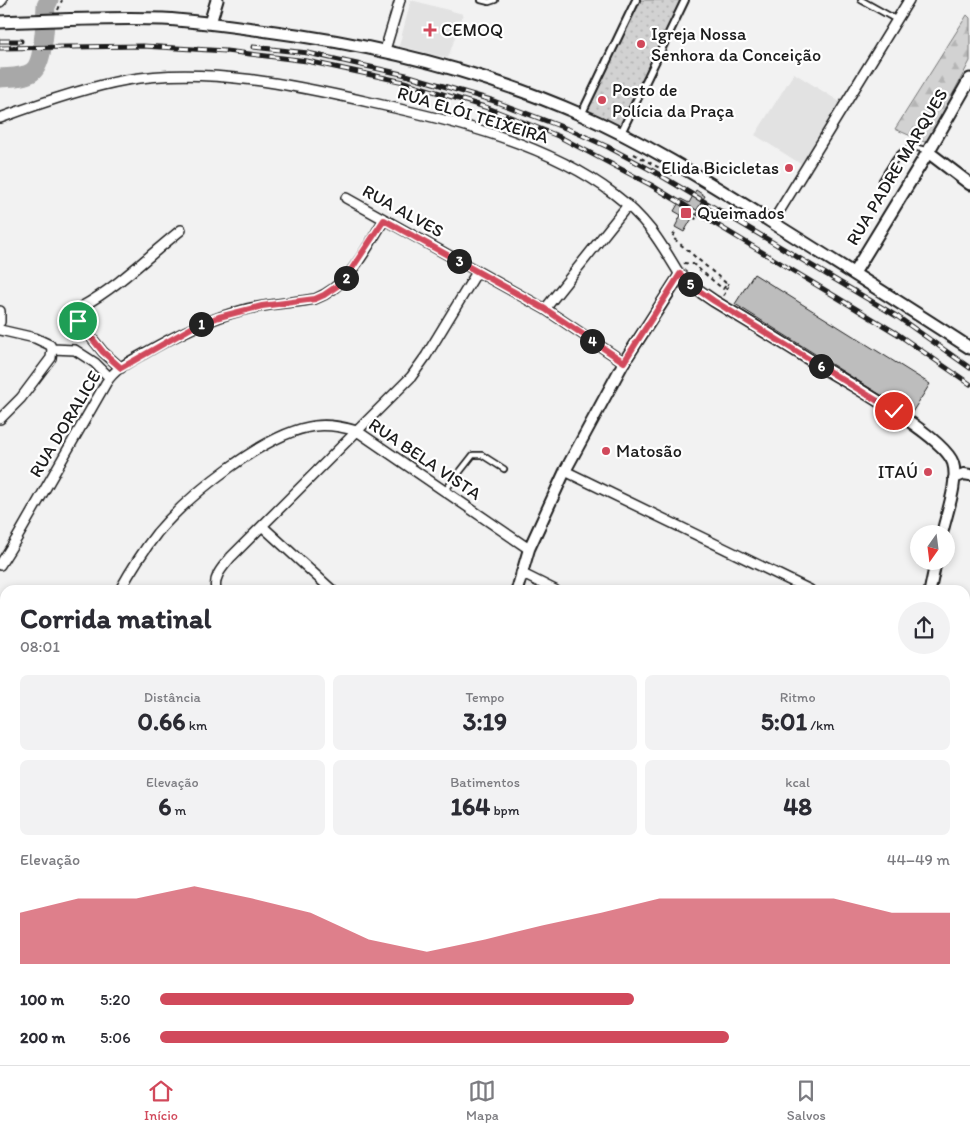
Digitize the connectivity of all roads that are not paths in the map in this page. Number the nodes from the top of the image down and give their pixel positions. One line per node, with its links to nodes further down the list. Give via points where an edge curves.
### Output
1 (217, 0): 11 (main road)
2 (400, 0): 12 (street)
3 (481, 0): 4 (lane)
4 (495, 0)
5 (636, 0): 14 (street)
6 (686, 0): 16 (street)
7 (861, 0): 9 (lane)
8 (909, 0): 9 (street)
9 (897, 20): 23 (street)
10 (0, 22): 11 (main road, via 121,18)
11 (210, 23): 12 (main road)
12 (385, 50): 14 (main road, via 460,70)
13 (970, 79): 17 (main road, RUA PADRE MARQUES)
14 (581, 114): 16 (main road)
15 (0, 118): 21 (street, RUA ELÓI TEIXEIRA, via 126,80 202,76 273,83 411,111 512,142 579,170)
16 (621, 133): 23 (main road, via 693,173)
17 (928, 152): 18 (lane, via 908,148 900,153); 19 (main road); 26 (main road, RUA PADRE MARQUES)
18 (882, 180)
19 (970, 184)
20 (346, 198): 22 (street, RUA ALVES)
21 (628, 205): 27 (street, RUA ELÓI TEIXEIRA, via 650,226); 28 (street)
22 (384, 220): 25 (street, RUA ALVES); 35 (street, RUA DORALICE, via 343,282 324,295 219,317 193,327)
23 (772, 223): 26 (main road)
24 (181, 230): 35 (street, via 116,285 78,311 78,321)
25 (477, 272): 28 (street, RUA ALVES); 38 (street, via 414,372)
26 (854, 273): 32 (main road)
27 (680, 274): 34 (street); 42 (street, RUA ELÓI TEIXEIRA, via 714,301 894,411 948,455 953,464)
28 (545, 309): 34 (street, RUA ALVES)
29 (0, 311): 30 (street)
30 (0, 322)
31 (0, 330): 33 (street, via 42,340)
32 (970, 348)
33 (52, 349): 36 (street, via 75,350 95,363); 37 (street, via 51,358 30,388)
34 (624, 362): 40 (street)
35 (121, 368): 36 (street, RUA DORALICE)
36 (109, 378): 47 (street, RUA DORALICE)
37 (0, 419)
38 (356, 431): 43 (street, RUA BELA VISTA); 45 (street); 50 (street, RUA BELA VISTA, via 329,425 315,426 285,434 240,460 175,513 144,549)
39 (504, 469): 43 (lane, via 482,455 473,455)
40 (565, 471): 46 (street); 55 (street)
41 (970, 475): 42 (street)
42 (954, 478): 44 (street)
43 (444, 492): 46 (street, RUA BELA VISTA)
44 (944, 525)
45 (262, 526): 51 (street, via 230,557 217,574); 52 (street)
46 (529, 549): 49 (street)
47 (0, 565)
48 (934, 570): 56 (street)
49 (521, 573): 53 (street); 54 (street)
50 (123, 585)
51 (215, 585)
52 (327, 585)
53 (518, 585)
54 (545, 585)
55 (800, 585)
56 (931, 585)

